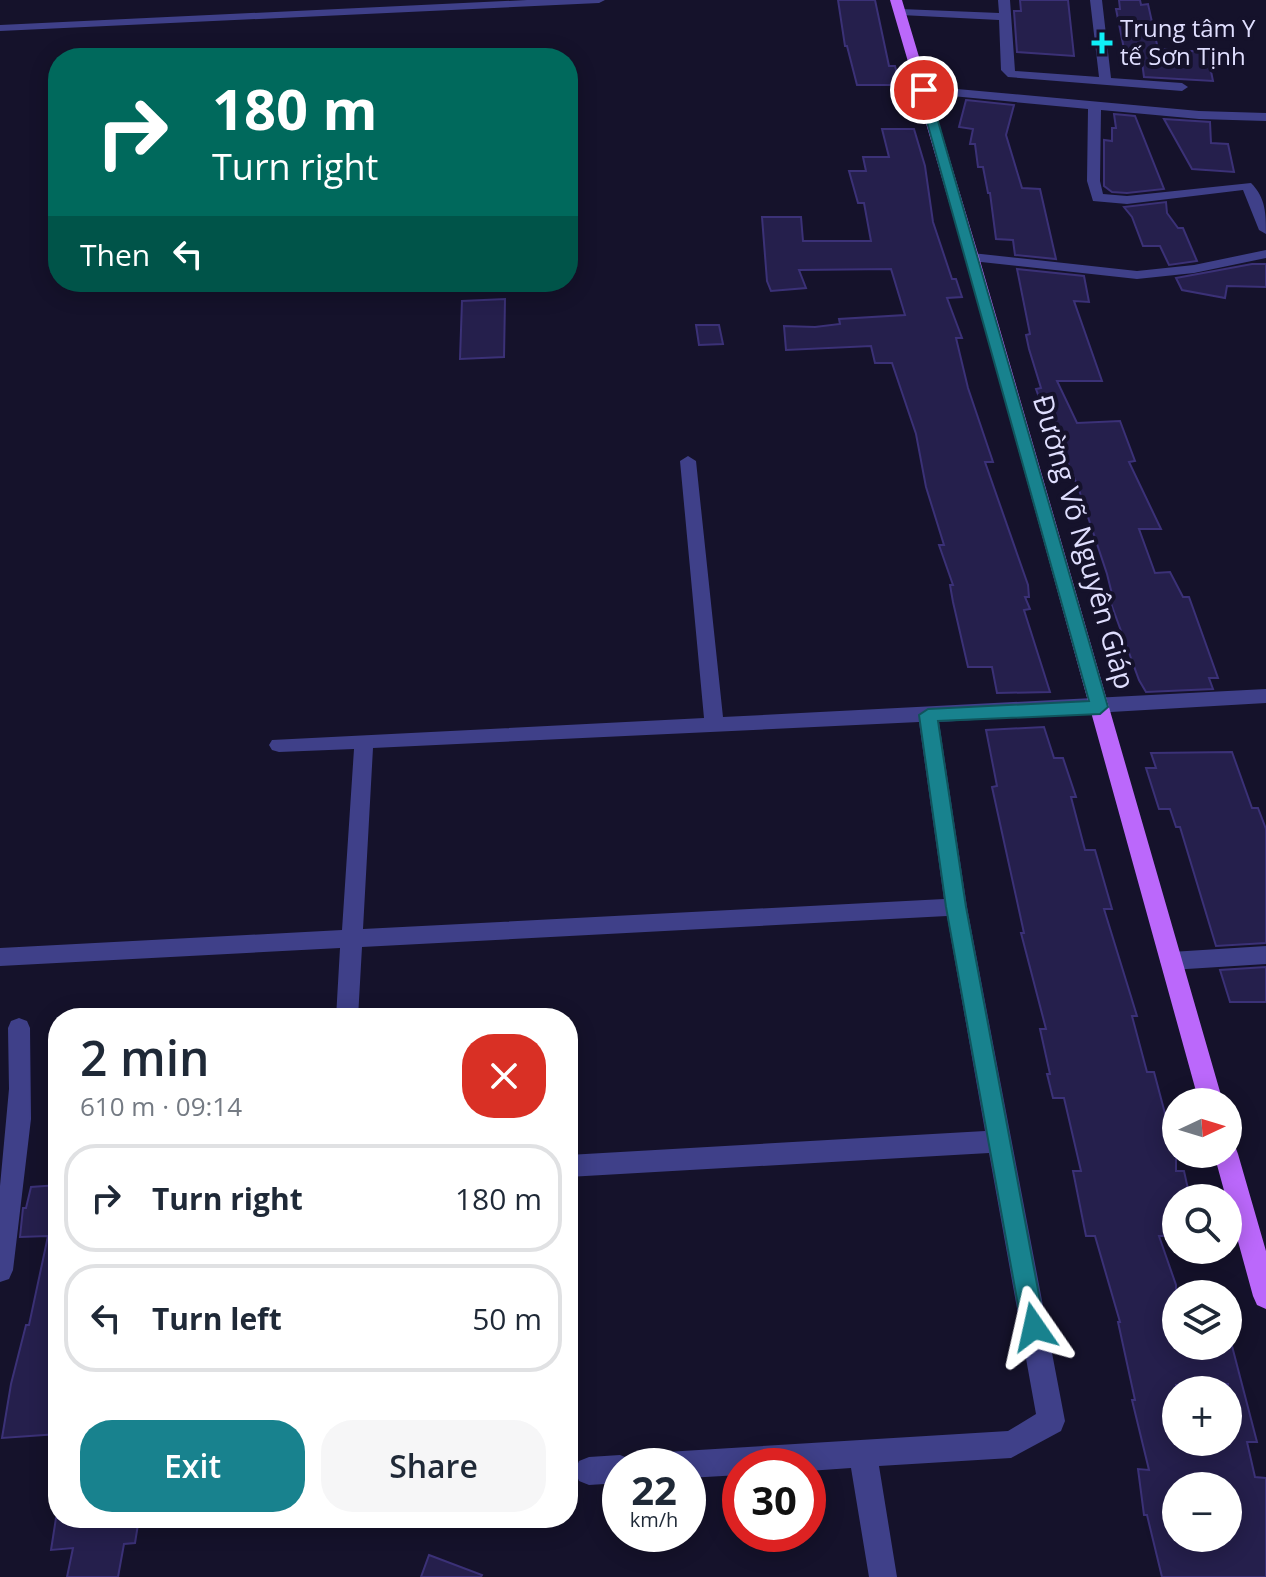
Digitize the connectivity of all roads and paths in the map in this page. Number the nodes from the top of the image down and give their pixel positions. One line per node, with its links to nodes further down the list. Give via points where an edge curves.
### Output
1 (599, 0): 6 (street)
2 (1004, 0): 5 (street)
3 (1096, 0): 7 (street)
4 (898, 6): 5 (street); 9 (main road, Đường Võ Nguyên Giáp)
5 (1004, 17): 7 (street, via 1007,70 1012,74)
6 (0, 28)
7 (1106, 83): 8 (street)
8 (1182, 87)
9 (924, 90): 10 (street); 14 (main road, Đường Võ Nguyên Giáp)
10 (1094, 106): 11 (street); 12 (street, via 1098,126 1093,187 1098,198 1127,200 1246,186)
11 (1266, 117)
12 (1266, 230)
13 (1266, 254): 14 (street, via 1137,275)
14 (972, 257): 17 (main road, Đường Võ Nguyên Giáp)
15 (688, 461): 19 (street)
16 (1266, 696): 17 (street)
17 (1100, 707): 18 (street); 26 (main road, Đường Võ Nguyên Giáp)
18 (928, 715): 19 (street); 22 (street)
19 (714, 725): 20 (street)
20 (364, 742): 21 (street); 23 (street)
21 (279, 745)
22 (956, 907): 23 (street); 30 (street)
23 (352, 938): 25 (street); 27 (street)
24 (1266, 955): 26 (street)
25 (0, 957)
26 (1171, 961): 29 (main road, Đường Võ Nguyên Giáp)
27 (348, 1008)
28 (19, 1028): 33 (street, via 19,1123)
29 (1207, 1088)
30 (999, 1141): 31 (street); 35 (street, via 1051,1421 1011,1444)
31 (578, 1165)
32 (1230, 1168): 34 (main road)
33 (0, 1270)
34 (1266, 1296)
35 (863, 1454): 36 (street); 39 (street)
36 (706, 1464)
37 (602, 1470): 38 (street)
38 (589, 1471)
39 (883, 1577)

